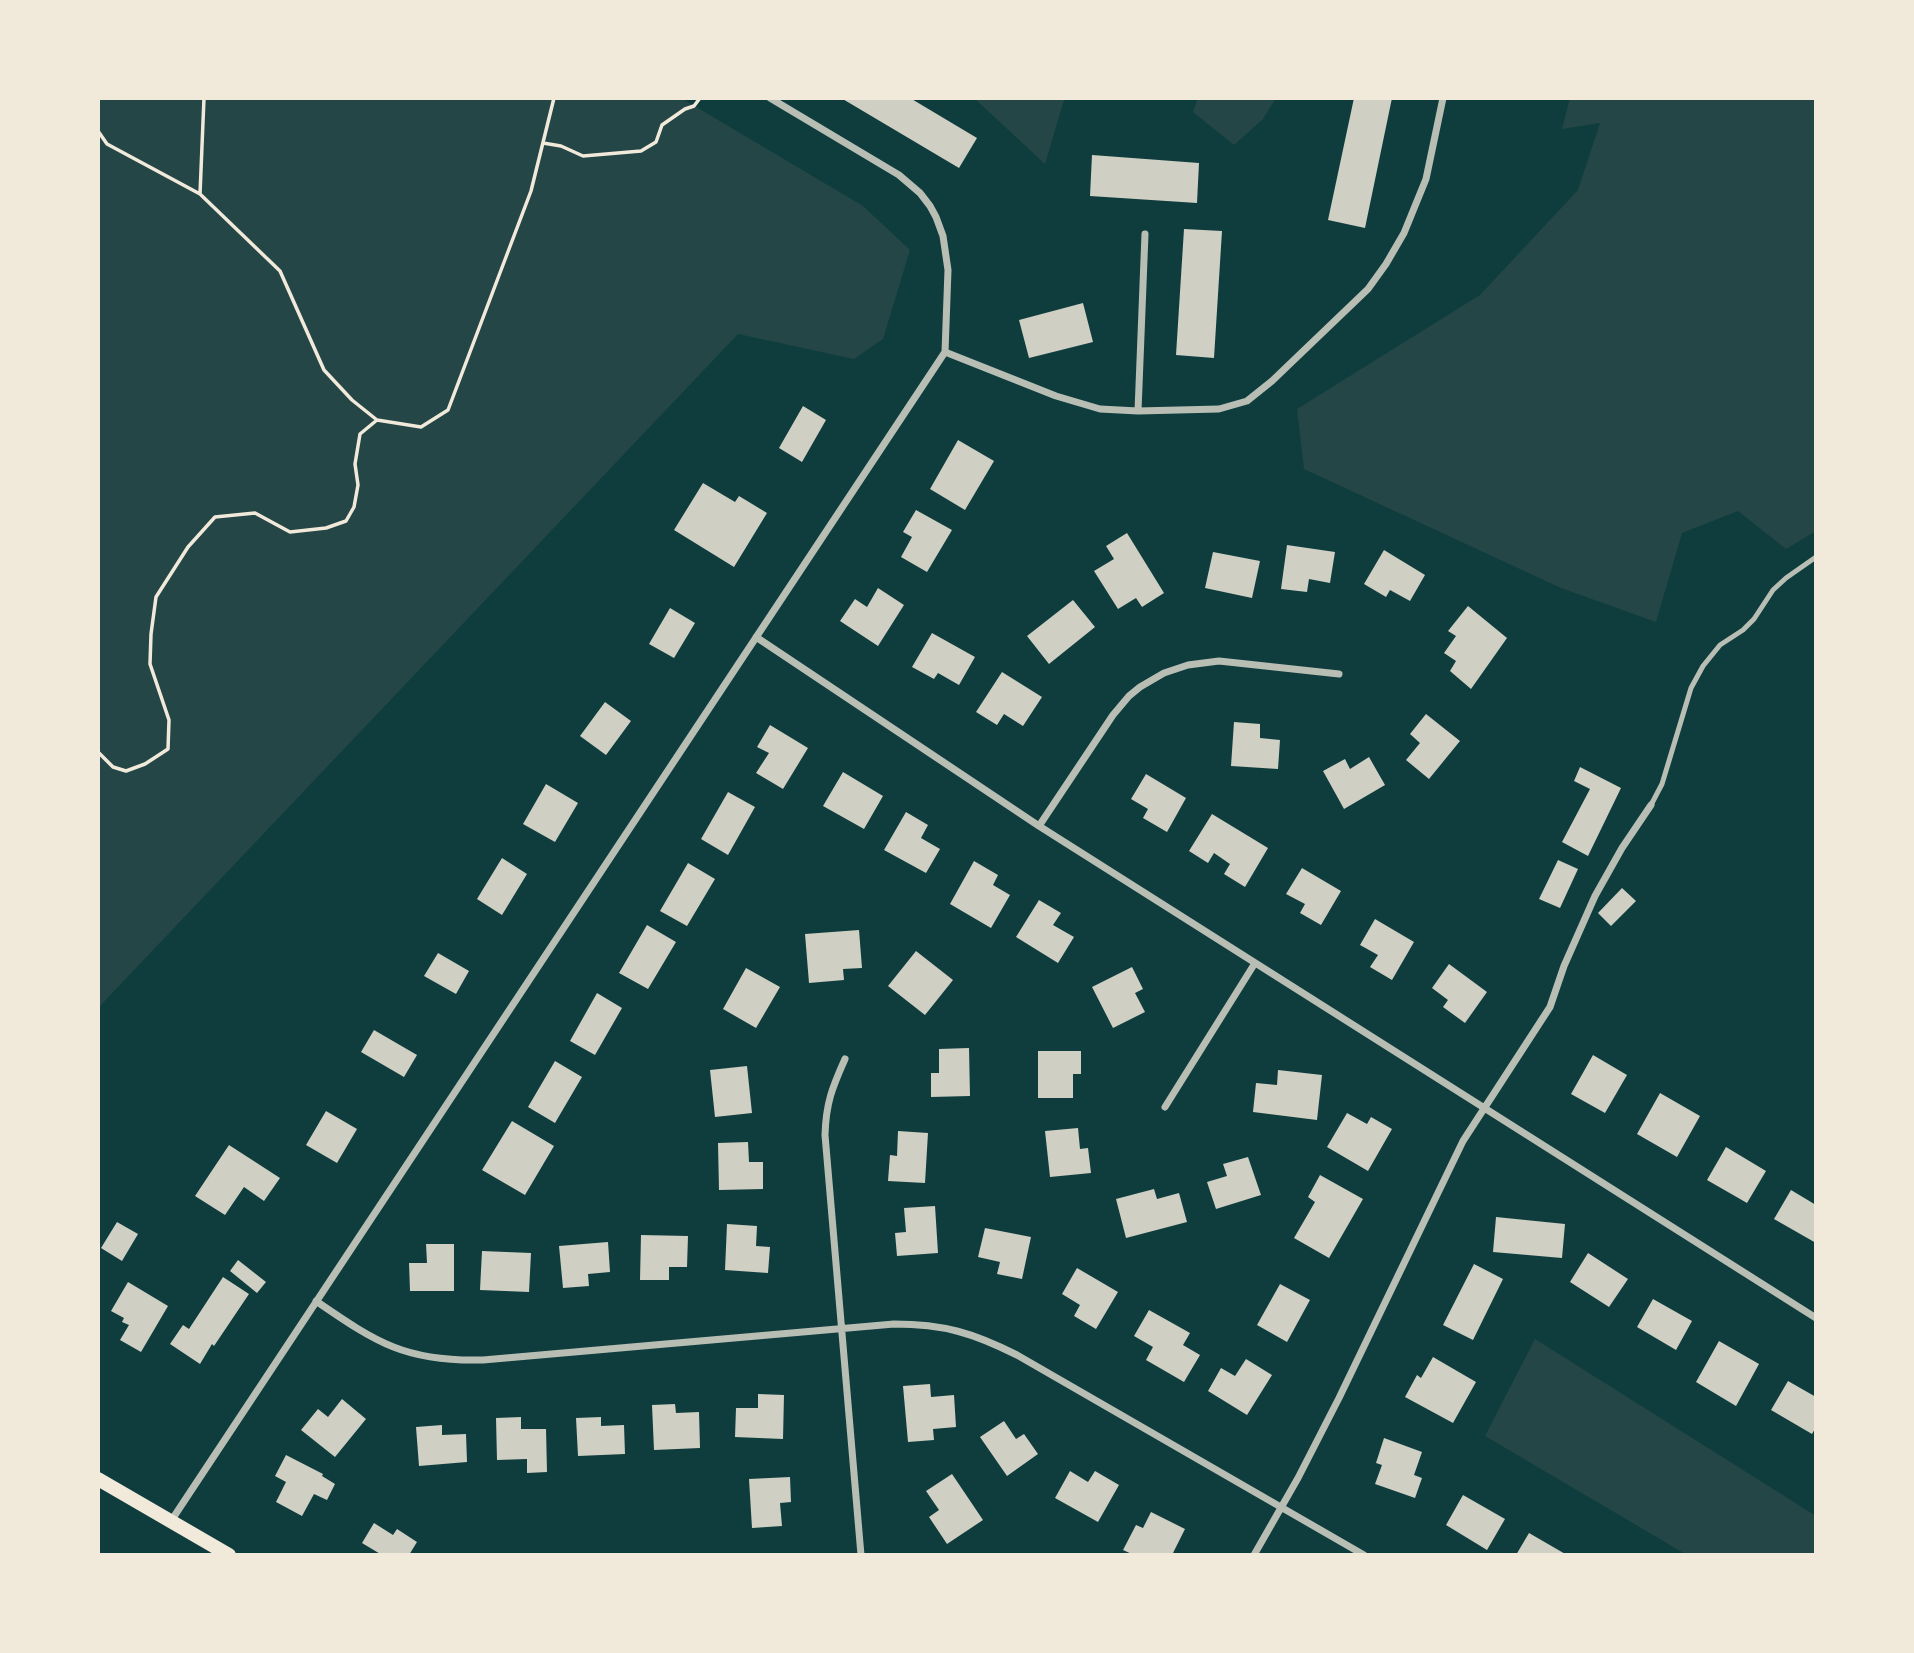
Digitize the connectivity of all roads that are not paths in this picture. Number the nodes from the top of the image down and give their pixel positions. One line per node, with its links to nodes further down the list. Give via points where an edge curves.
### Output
1 (770, 98): 4 (street, via 899,175 930,206 943,236 948,270)
2 (1443, 98): 5 (street, via 1416,205 1368,289 1247,401 1219,409)
3 (1145, 234): 5 (street)
4 (945, 352): 5 (street, via 1056,396 1100,409); 7 (street)
5 (1138, 411)
6 (1816, 557): 9 (lane, via 1773,590 1754,619 1720,645 1703,666 1691,688)
7 (756, 637): 10 (street); 15 (street)
8 (1339, 674): 10 (street, via 1219,661 1164,673 1129,696 1113,715)
9 (1651, 806): 14 (street, via 1595,896 1550,1007)
10 (1039, 826): 11 (street)
11 (1255, 963): 13 (street); 14 (street)
12 (845, 1059): 17 (street, via 825,1111)
13 (1165, 1107)
14 (1485, 1108): 16 (street); 19 (street, via 1463,1141)
15 (316, 1301): 17 (street, via 385,1344 422,1357 456,1361); 20 (street)
16 (1816, 1318)
17 (842, 1329): 19 (street, via 921,1324 986,1340); 22 (street)
18 (98, 1479): 20 (main road)
19 (1281, 1507): 23 (street); 24 (street)
20 (171, 1521): 21 (main road)
21 (229, 1555)
22 (861, 1555)
23 (1254, 1555)
24 (1364, 1555)

